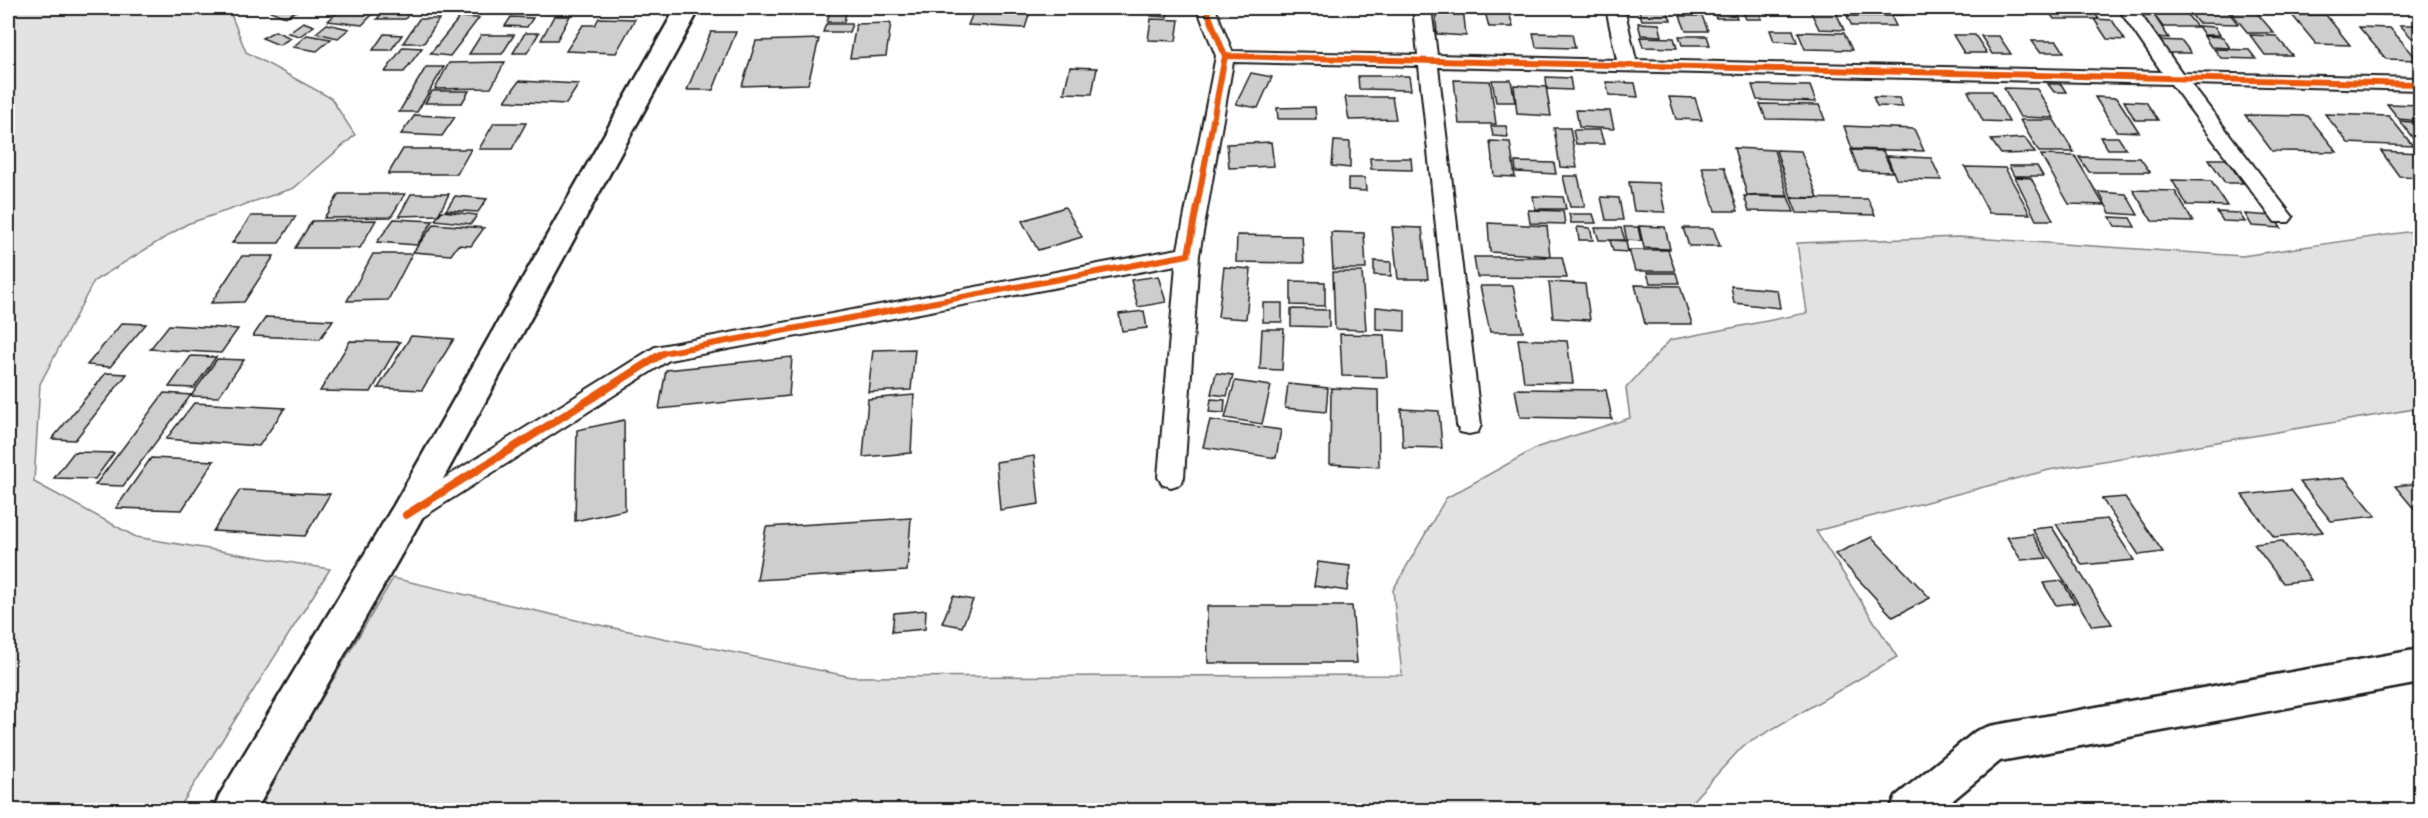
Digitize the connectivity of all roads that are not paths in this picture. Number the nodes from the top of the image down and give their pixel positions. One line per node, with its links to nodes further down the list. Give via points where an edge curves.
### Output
1 (688, 8): 15 (main road)
2 (1206, 8): 6 (street)
3 (1422, 8): 7 (street)
4 (1615, 8): 8 (street)
5 (2127, 8): 9 (street)
6 (1225, 56): 7 (street); 12 (street)
7 (1428, 61): 8 (street); 13 (street)
8 (1628, 66): 9 (street)
9 (2176, 78): 10 (street); 11 (street)
10 (2421, 84)
11 (2282, 217)
12 (1188, 255): 14 (street); 15 (street, via 663,353)
13 (1469, 425)
14 (1171, 477)
15 (406, 515): 17 (main road)
16 (2421, 666): 18 (main road, via 1990,744)
17 (234, 810)
18 (1911, 810)

